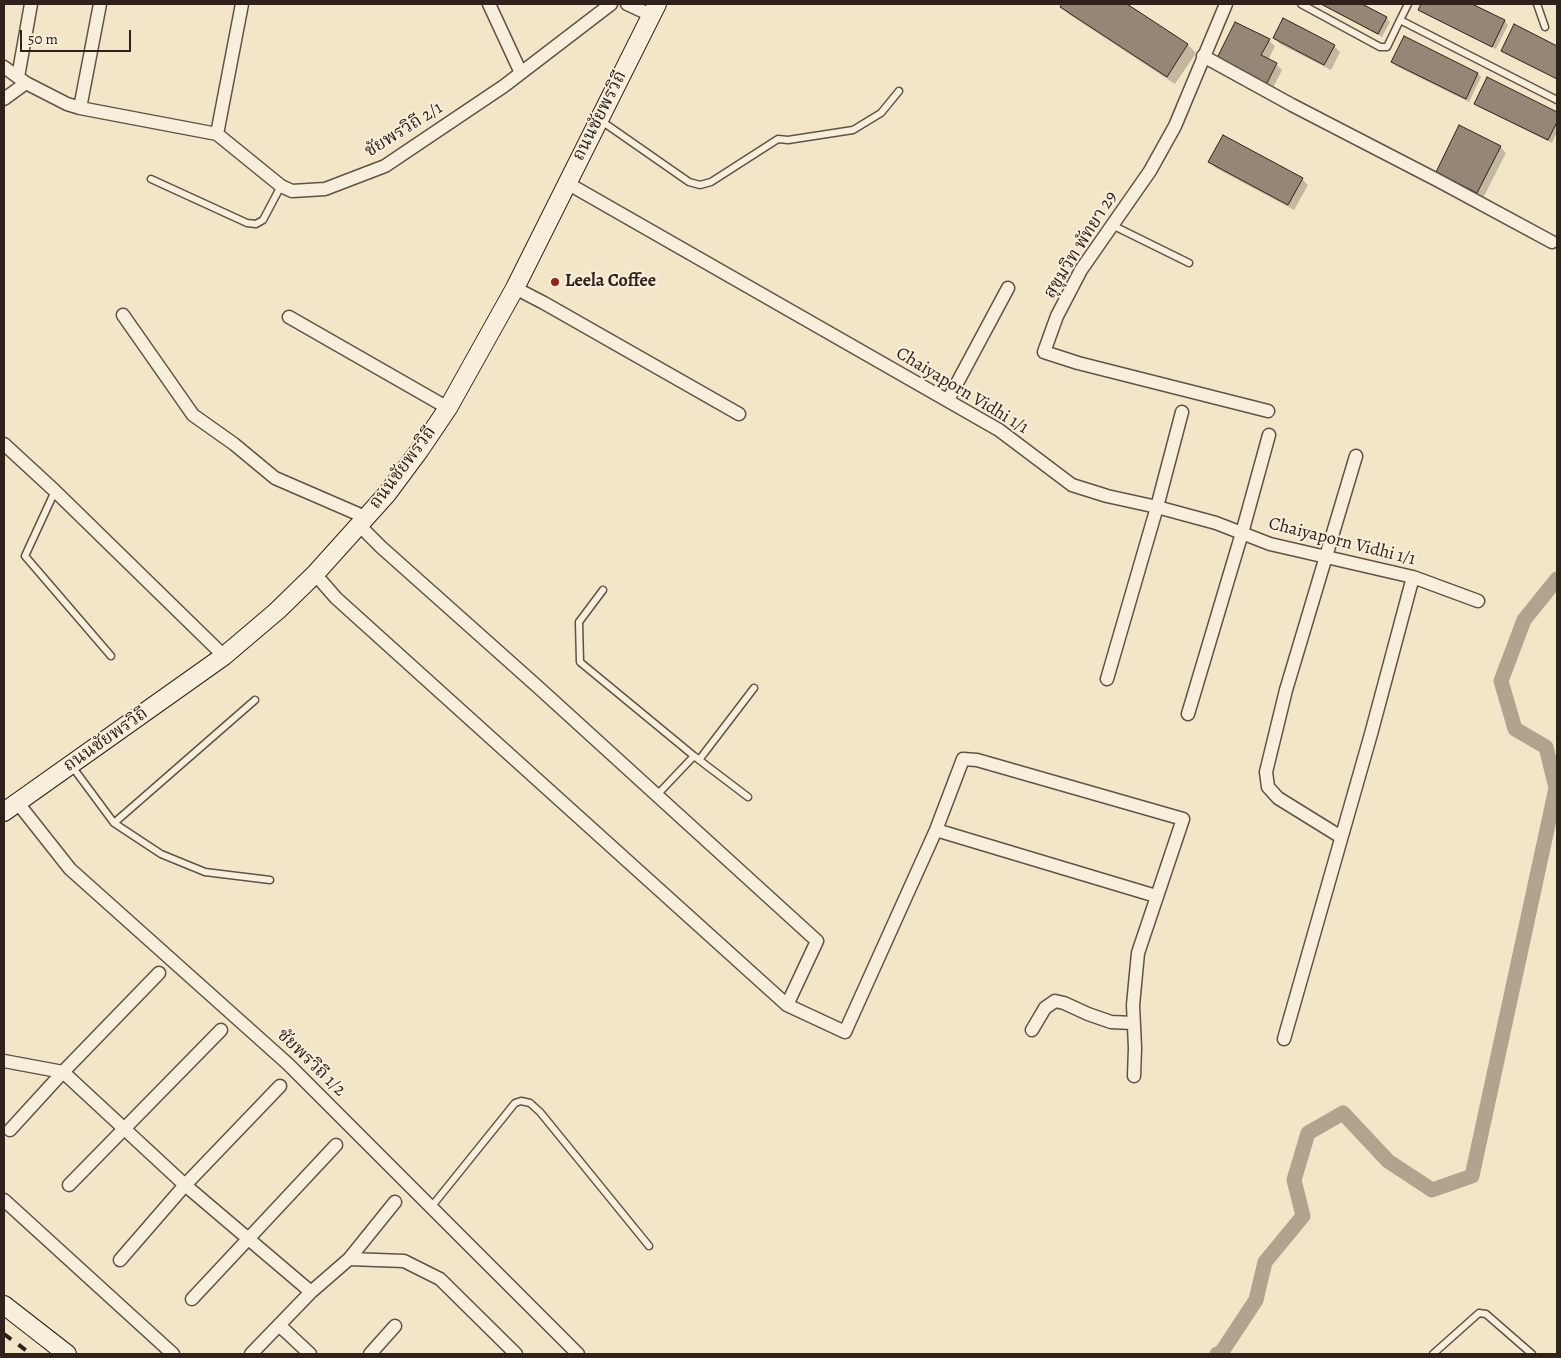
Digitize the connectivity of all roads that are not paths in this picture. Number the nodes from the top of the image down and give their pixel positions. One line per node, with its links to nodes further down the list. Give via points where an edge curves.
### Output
1 (31, 4): 17 (street)
2 (100, 4): 21 (street)
3 (242, 4): 23 (street)
4 (489, 4): 16 (street)
5 (611, 4): 16 (street, ชัยพรวิถี 2/1)
6 (627, 4): 11 (street)
7 (1226, 4): 14 (street, สุขุมวิท พัทยา 29)
8 (1301, 4): 12 (lane, via 1380,47 1387,47)
9 (1408, 4): 12 (lane)
10 (1537, 4): 13 (lane)
11 (654, 9): 22 (main road, ถนนชัยพรวิถี)
12 (1400, 20): 20 (lane)
13 (1545, 27)
14 (1203, 56): 27 (street, สุขุมวิท พัทยา 29, via 1176,126 1150,171); 28 (street)
15 (4, 66): 17 (street, ชัยพรวิถี 2/1)
16 (521, 73): 26 (street, ชัยพรวิถี 2/1, via 385,166 324,189 292,191)
17 (22, 80): 19 (street); 21 (street, ชัยพรวิถี 2/1)
18 (899, 91): 22 (lane, via 881,113 853,130 778,139 711,182 700,185 689,182)
19 (4, 99)
20 (1557, 100)
21 (80, 108): 23 (street, ชัยพรวิถี 2/1)
22 (599, 119): 25 (main road, ถนนชัยพรวิถี)
23 (217, 134): 26 (street, ชัยพรวิถี 2/1)
24 (151, 179): 26 (lane, via 256,224 263,220)
25 (567, 183): 30 (main road, ถนนชัยพรวิถี); 34 (street, Chaiyaporn Vidhi 1/1)
26 (281, 186)
27 (1112, 225): 29 (lane); 36 (street, สุขุมวิท พัทยา 29, via 1081,270 1057,316 1044,352 1078,364)
28 (1552, 242)
29 (1189, 263)
30 (515, 288): 35 (main road, ถนนชัยพรวิถี); 38 (street)
31 (1008, 288): 34 (street)
32 (123, 315): 44 (street, via 193,415 275,478)
33 (289, 317): 35 (street)
34 (948, 400): 43 (street, Chaiyaporn Vidhi 1/1, via 999,430 1072,485)
35 (448, 408): 44 (main road, ถนนชัยพรวิถี, via 387,494)
36 (1268, 411)
37 (1182, 412): 43 (street)
38 (739, 414)
39 (1269, 435): 45 (street)
40 (4, 444): 42 (street)
41 (1356, 456): 46 (street)
42 (55, 491): 51 (lane, via 25,556); 52 (street)
43 (1157, 507): 45 (street, Chaiyaporn Vidhi 1/1, via 1216,523); 53 (street)
44 (362, 521): 47 (main road, ถนนชัยพรวิถี); 59 (street, via 381,547)
45 (1242, 534): 46 (street, Chaiyaporn Vidhi 1/1); 56 (street)
46 (1325, 557): 48 (street, Chaiyaporn Vidhi 1/1); 64 (street, via 1266,772 1268,787 1278,798)
47 (315, 574): 52 (main road, ถนนชัยพรวิถี); 68 (street, via 336,598)
48 (1413, 577): 50 (street, Chaiyaporn Vidhi 1/1); 64 (street)
49 (603, 590): 57 (lane, via 579,622 580,662)
50 (1478, 601)
51 (111, 656)
52 (224, 656): 58 (main road, ถนนชัยพรวิถี)
53 (1107, 678)
54 (754, 688): 57 (lane)
55 (255, 700): 62 (lane)
56 (1188, 714)
57 (696, 758): 59 (lane); 60 (lane)
58 (71, 765): 61 (main road, ถนนชัยพรวิถี); 62 (lane)
59 (657, 795): 68 (street, via 817,941)
60 (748, 797)
61 (11, 807): 84 (street, ชัยพรวิถี 1/2, via 70,869 288,1064)
62 (114, 823): 65 (lane, via 161,854 205,872)
63 (936, 830): 66 (street); 66 (street, via 963,759 977,760 1183,819); 68 (street, via 845,1032)
64 (1341, 837): 72 (street)
65 (270, 880)
66 (1156, 896): 69 (street, via 1138,953)
67 (159, 973): 74 (street)
68 (787, 1006)
69 (1133, 1023): 71 (street, via 1111,1022 1055,1001 1045,1008); 75 (street)
70 (221, 1030): 77 (street)
71 (1032, 1030)
72 (1284, 1038)
73 (4, 1061): 74 (street)
74 (63, 1072): 77 (street); 78 (street)
75 (1134, 1076)
76 (280, 1086): 81 (street)
77 (125, 1128): 80 (street); 81 (street)
78 (10, 1130)
79 (336, 1145): 85 (street)
80 (69, 1185)
81 (185, 1185): 85 (street); 88 (street)
82 (4, 1200): 95 (street)
83 (395, 1202): 87 (street)
84 (432, 1206): 86 (lane, via 515,1103 530,1103); 100 (street, ชัยพรวิถี 1/2)
85 (248, 1239): 89 (street); 90 (street)
86 (649, 1246)
87 (348, 1258): 89 (street); 99 (street, via 404,1261 440,1279)
88 (120, 1260)
89 (311, 1292): 92 (street)
90 (192, 1299)
91 (4, 1305): 94 (main road)
92 (279, 1325): 96 (street); 97 (street)
93 (395, 1326): 98 (street)
94 (67, 1354)
95 (173, 1354)
96 (251, 1354)
97 (310, 1354)
98 (370, 1354)
99 (516, 1354)
100 (578, 1354)
101 (1432, 1354): 102 (lane, via 1480,1313 1486,1314)
102 (1532, 1354)

